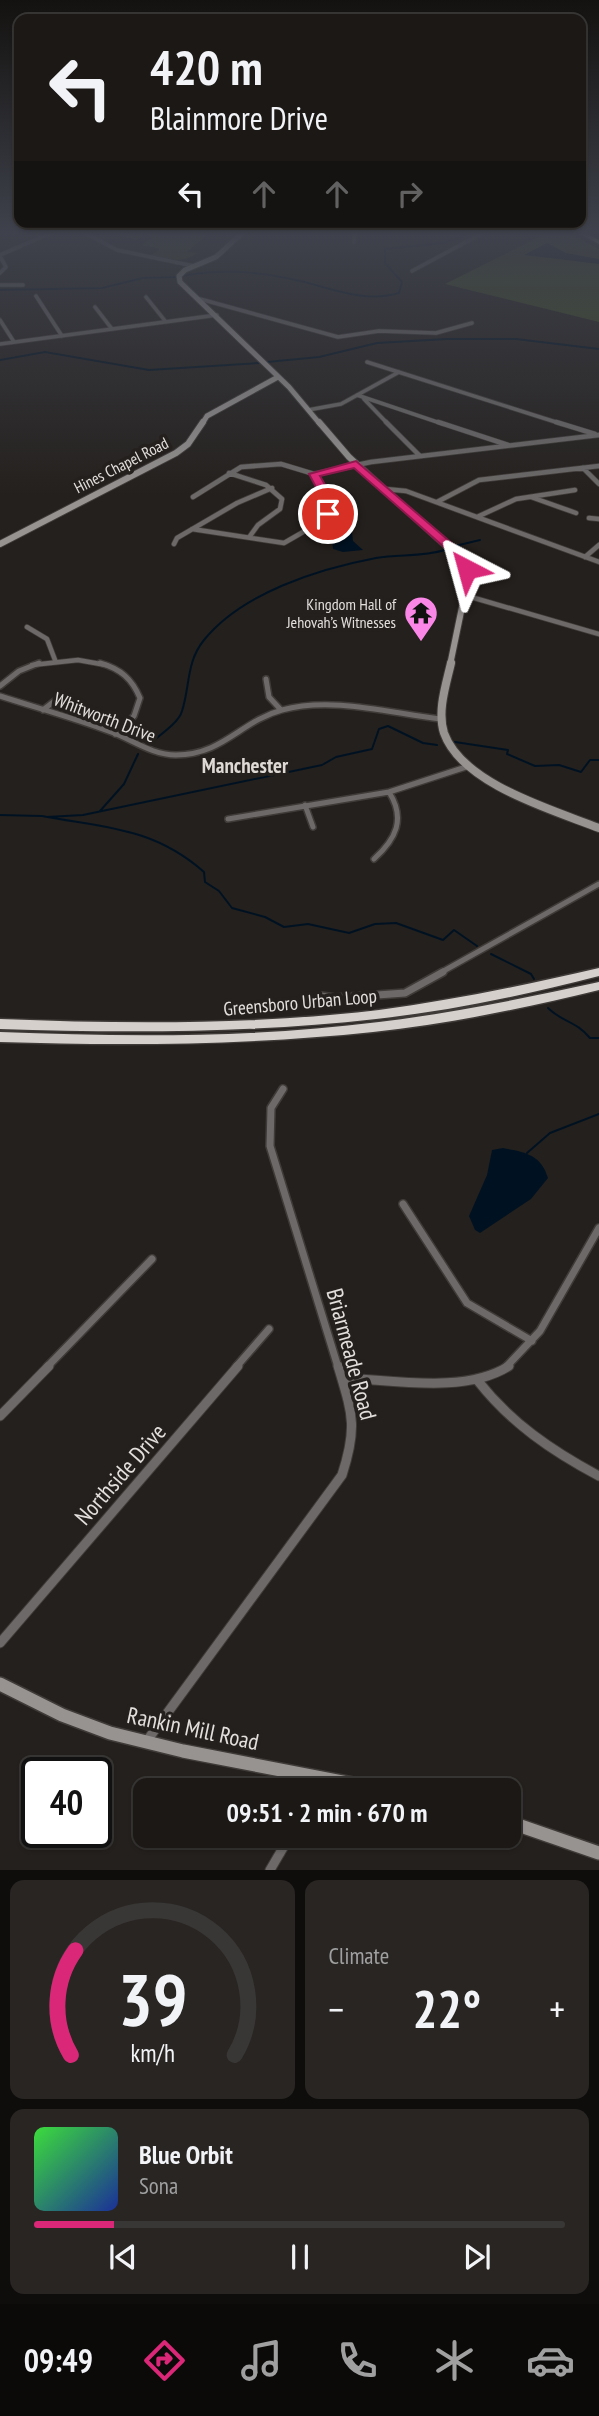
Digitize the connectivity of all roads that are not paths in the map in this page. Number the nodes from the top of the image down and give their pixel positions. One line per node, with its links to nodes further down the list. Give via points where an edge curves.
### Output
1 (1, 321): 11 (street)
2 (52, 321): 10 (street)
3 (106, 321): 9 (street)
4 (171, 321): 7 (street)
5 (223, 321): 15 (street)
6 (283, 321): 8 (street, via 341,337 379,331 436,332)
7 (166, 322): 9 (street)
8 (472, 323)
9 (112, 329): 10 (street)
10 (62, 336): 11 (street)
11 (14, 342): 12 (street)
12 (0, 344)
13 (367, 362): 14 (street)
14 (399, 372): 16 (street); 18 (street)
15 (278, 377): 17 (street); 41 (street, Hines Chapel Road, via 207,416 181,450)
16 (357, 395): 17 (street, via 337,405); 19 (street); 20 (street)
17 (308, 410): 23 (street)
18 (599, 435): 19 (street)
19 (511, 446): 20 (street)
20 (420, 456): 23 (street)
21 (263, 457): 22 (street)
22 (265, 464): 26 (street); 27 (street, via 291,465)
23 (356, 464): 27 (street); 30 (street)
24 (599, 466): 25 (street)
25 (583, 468): 28 (street); 34 (street, via 479,480)
26 (229, 473): 29 (street); 33 (street)
27 (314, 474): 40 (street, via 330,509 317,524 284,543)
28 (599, 484)
29 (272, 488): 39 (street); 40 (street, via 283,505)
30 (384, 489): 34 (street, via 399,489); 46 (street, via 463,560 467,572)
31 (575, 490): 32 (street)
32 (530, 496): 35 (street); 36 (street)
33 (193, 497)
34 (437, 502): 36 (street)
35 (576, 513)
36 (477, 517): 44 (street)
37 (589, 518): 38 (street)
38 (599, 519)
39 (192, 529): 40 (street, via 210,536); 42 (street)
40 (250, 537)
41 (0, 544)
42 (174, 544)
43 (599, 545): 44 (street)
44 (585, 557): 45 (street)
45 (599, 562)
46 (464, 594): 48 (street); 56 (street)
47 (27, 627): 49 (street, via 47,639)
48 (599, 634)
49 (55, 660): 51 (street, via 23,669); 57 (street, via 96,662 131,680 138,689 139,708)
50 (266, 679): 55 (street, via 268,697)
51 (0, 685)
52 (62, 695): 54 (street)
53 (0, 696): 54 (street, Whitworth Drive)
54 (43, 710): 57 (street, Whitworth Drive)
55 (281, 710): 56 (street, Whitworth Drive, via 324,707); 57 (street, Whitworth Drive, via 226,745 203,752 151,752)
56 (440, 719): 58 (street, via 448,741)
57 (115, 734)
58 (468, 766): 59 (street); 63 (street, via 501,787)
59 (389, 792): 60 (street); 64 (street, via 399,808 399,828 390,845)
60 (305, 805): 61 (street); 62 (street)
61 (228, 819)
62 (313, 827)
63 (599, 828)
64 (374, 859)
65 (599, 884): 68 (street, via 408,992)
66 (599, 972): 69 (highway, Greensboro Urban Loop, via 445,1005 321,1021 160,1029)
67 (599, 986): 70 (highway, Greensboro Urban Loop, via 450,1018 323,1035 181,1042)
68 (321, 996)
69 (0, 1024)
70 (0, 1037)
71 (283, 1089): 77 (street, Briarmeade Road, via 272,1107 270,1146)
72 (403, 1204): 76 (street, via 467,1303)
73 (599, 1228): 76 (street)
74 (152, 1259): 79 (street)
75 (269, 1329): 81 (street, Northside Drive)
76 (532, 1340): 78 (street, via 519,1358)
77 (343, 1378): 78 (street, via 433,1384); 83 (street, Briarmeade Road, via 354,1425 342,1475)
78 (478, 1381): 80 (street, via 514,1422)
79 (0, 1416)
80 (599, 1476)
81 (0, 1643)
82 (0, 1684): 83 (street, Rankin Mill Road, via 62,1714)
83 (146, 1742): 84 (street, Rankin Mill Road)
84 (297, 1778)
85 (521, 1826): 87 (street)
86 (283, 1848): 88 (street)
87 (599, 1853)
88 (270, 1870)

